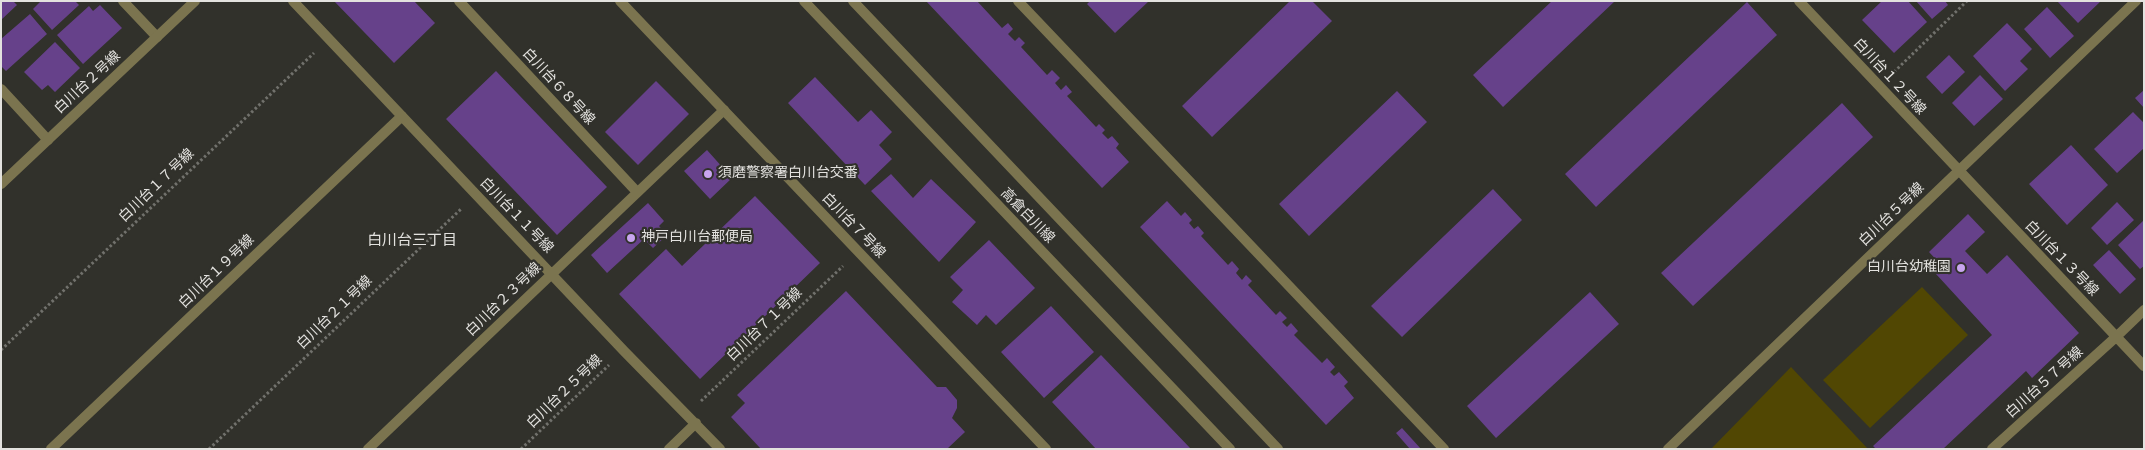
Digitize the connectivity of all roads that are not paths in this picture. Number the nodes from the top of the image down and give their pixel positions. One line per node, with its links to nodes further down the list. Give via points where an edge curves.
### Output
1 (123, 1): 11 (street)
2 (195, 1): 11 (street, 白川台２号線)
3 (293, 1): 14 (street, 白川台１１号線)
4 (459, 1): 18 (street, 白川台６８号線)
5 (620, 1): 13 (street, 白川台７号線)
6 (804, 1): 29 (street, 高倉白川線)
7 (853, 1): 30 (street, 高倉白川線)
8 (1018, 1): 31 (street)
9 (2136, 1): 16 (street, 白川台５号線)
10 (1802, 2): 16 (street, 白川台１２号線)
11 (157, 37): 15 (street, 白川台２号線)
12 (1, 89): 15 (street)
13 (724, 110): 18 (street, 白川台２３号線); 28 (street, 白川台７号線)
14 (402, 116): 19 (street, 白川台１１号線); 24 (street, 白川台１９号線)
15 (48, 140): 17 (street, 白川台２号線)
16 (1958, 171): 21 (street, 白川台１３号線); 32 (street, 白川台５号線)
17 (1, 184)
18 (637, 192): 19 (street, 白川台２３号線)
19 (552, 274): 23 (street, 白川台１１号線); 25 (street, 白川台２３号線)
20 (2144, 310): 21 (street, 白川台５７号線)
21 (2116, 337): 22 (street, 白川台１３号線); 33 (street, 白川台５７号線)
22 (2144, 366)
23 (696, 423): 26 (street); 27 (street, 白川台１１号線)
24 (51, 449)
25 (368, 449)
26 (669, 449)
27 (720, 449)
28 (1046, 449)
29 (1230, 449)
30 (1278, 449)
31 (1444, 449)
32 (1668, 449)
33 (1992, 449)

